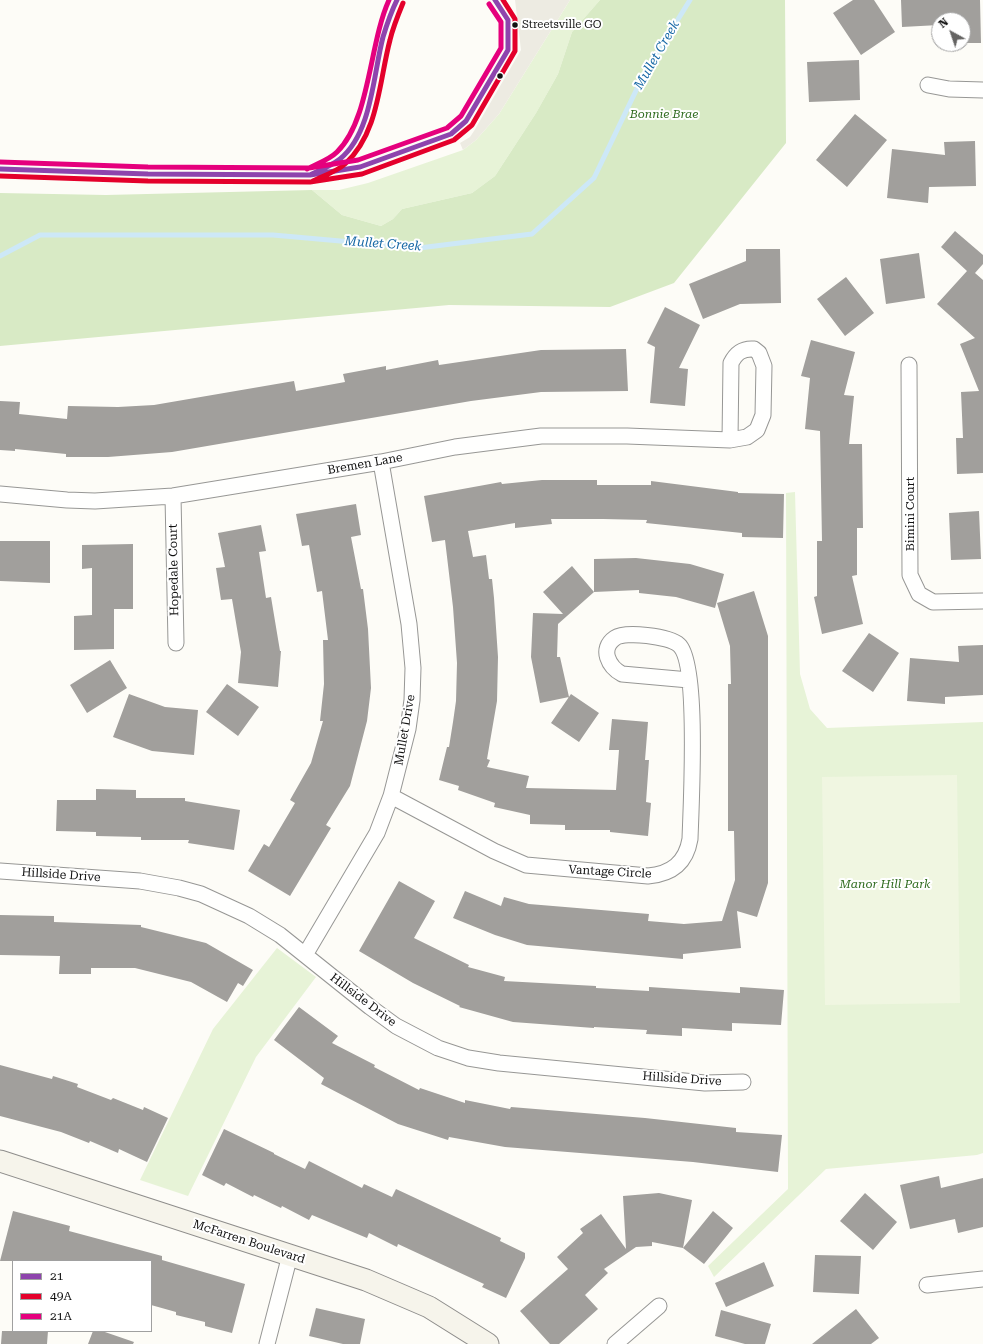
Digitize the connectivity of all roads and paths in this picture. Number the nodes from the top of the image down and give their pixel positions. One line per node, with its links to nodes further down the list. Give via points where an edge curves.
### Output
1 (928, 85): 2 (street, via 949,89)
2 (983, 90)
3 (909, 365): 8 (street, Bimini Court, via 910,575 919,594 933,602)
4 (730, 440): 4 (street, Bremen Lane, via 731,363 741,350 754,349 759,353 764,366 763,415 752,435); 5 (street, Bremen Lane, via 541,436 455,447)
5 (381, 462): 7 (street, Bremen Lane); 11 (street, Mullet Drive, via 409,624 413,668 408,729)
6 (0, 494): 7 (street, Bremen Lane, via 88,501)
7 (172, 496): 9 (street, Hopedale Court)
8 (983, 601)
9 (176, 643)
10 (689, 680): 10 (street, Vantage Circle, via 622,674 608,662 608,645 615,638 625,634 670,640 679,645 684,652); 11 (street, Vantage Circle, via 693,716 690,839 684,859 674,869 661,875 526,865 494,851)
11 (391, 796): 13 (street, Mullet Drive, via 377,833)
12 (0, 871): 13 (street, Hillside Drive, via 140,881 179,888 213,899 249,916)
13 (306, 955): 14 (street, Hillside Drive, via 396,1026 438,1048 468,1058 705,1083)
14 (743, 1082)
15 (0, 1161): 16 (street, McFarren Boulevard)
16 (290, 1255): 20 (street); 21 (street, McFarren Boulevard, via 397,1292 429,1307)
17 (983, 1279): 18 (street)
18 (927, 1285)
19 (659, 1306): 22 (street)
20 (267, 1344)
21 (488, 1344)
22 (615, 1344)

